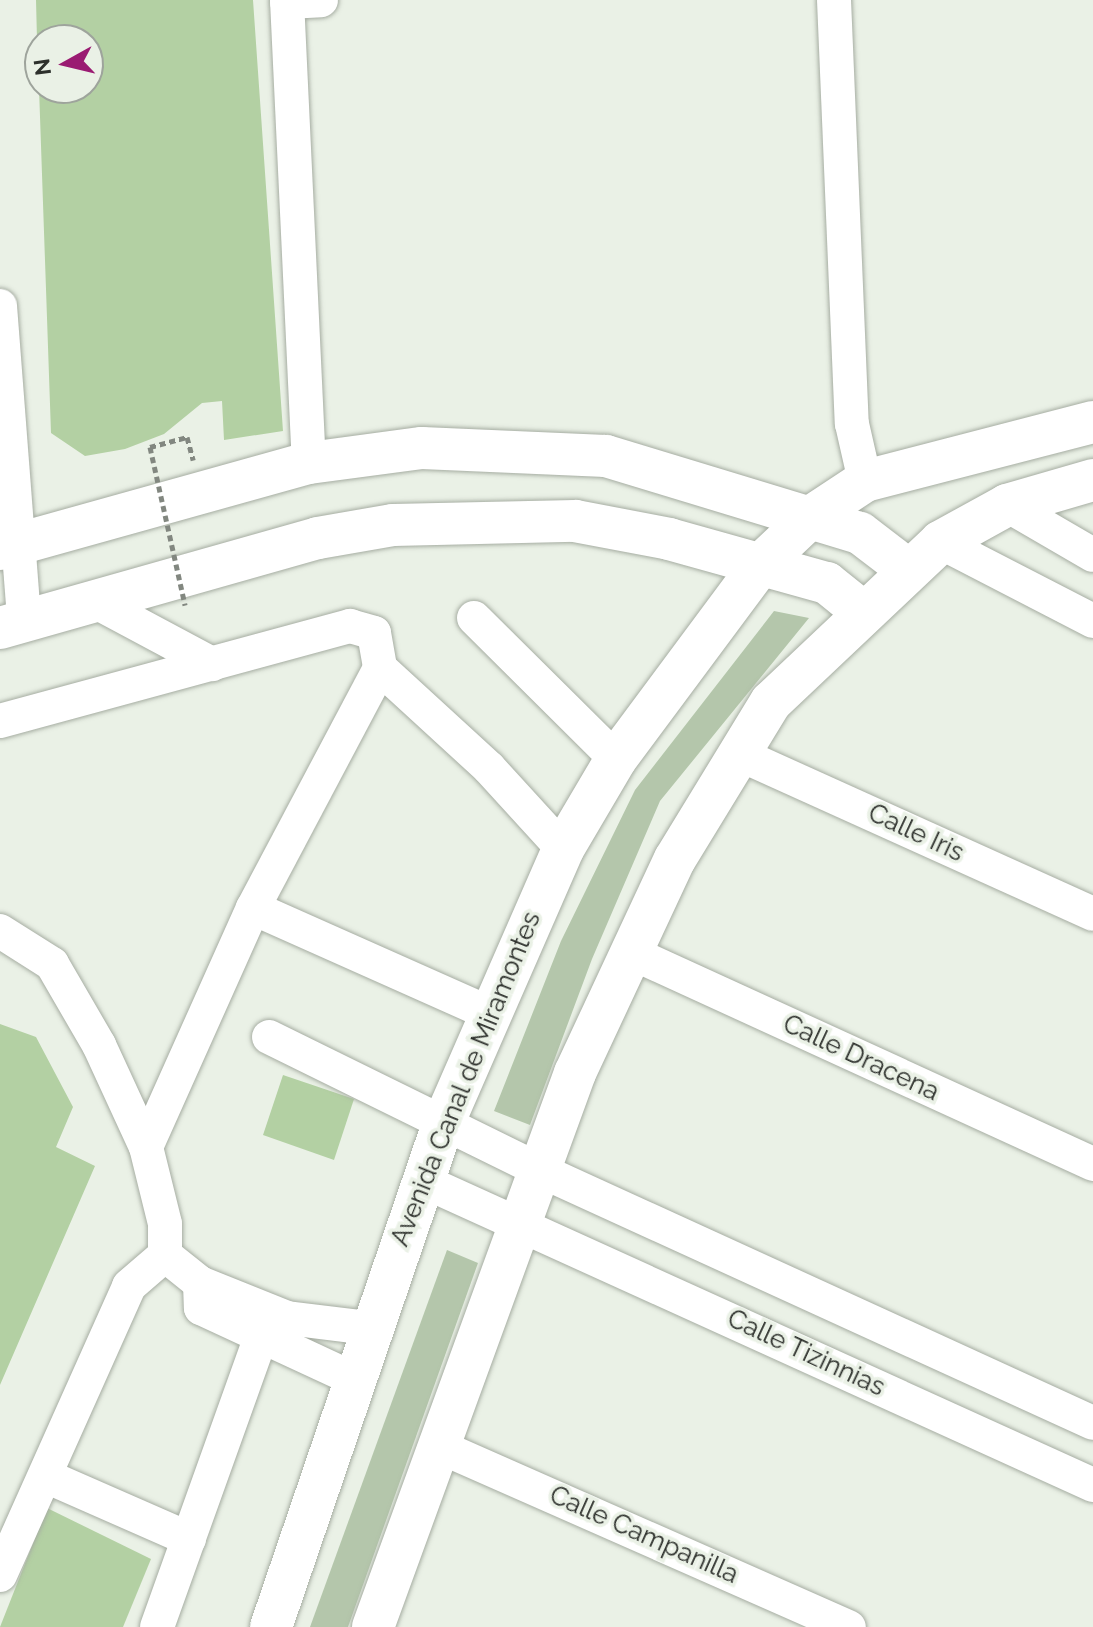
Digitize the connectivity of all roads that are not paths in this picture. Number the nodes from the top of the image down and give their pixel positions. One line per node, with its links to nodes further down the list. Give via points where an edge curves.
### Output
1 (321, 0): 3 (street)
2 (834, 0): 8 (street, via 852,424)
3 (287, 1): 6 (street)
4 (0, 306): 12 (street)
5 (1093, 422): 8 (main road, Avenida Canal de Miramontes)
6 (309, 463): 10 (main road, via 422,448 606,456); 12 (main road)
7 (1093, 480): 9 (main road)
8 (865, 481): 10 (main road, Avenida Canal de Miramontes)
9 (1007, 505): 11 (main road); 13 (street)
10 (812, 516): 14 (main road, Avenida Canal de Miramontes); 15 (main road, via 860,533)
11 (940, 542): 15 (main road); 19 (street)
12 (10, 546): 20 (street)
13 (1093, 555)
14 (761, 564): 16 (main road, via 575,521 393,525 239,558); 17 (main road, via 827,583); 25 (main road, Avenida Canal de Miramontes)
15 (907, 569): 17 (main road)
16 (96, 602): 20 (main road); 21 (street)
17 (863, 612): 24 (main road, via 771,702)
18 (474, 618): 25 (street)
19 (1093, 621)
20 (12, 624)
21 (212, 664): 22 (street, via 350,626 374,633); 23 (street)
22 (380, 668): 26 (street, via 489,768); 27 (street)
23 (0, 721)
24 (739, 754): 28 (street, Calle Iris); 30 (main road, via 675,859)
25 (616, 759): 26 (main road, Avenida Canal de Miramontes)
26 (563, 849): 31 (main road, Avenida Canal de Miramontes)
27 (253, 908): 31 (street); 34 (street)
28 (1093, 914)
29 (0, 931): 34 (street, via 52,964 99,1045)
30 (630, 952): 35 (street, Calle Dracena); 36 (main road)
31 (487, 1012): 33 (main road, Avenida Canal de Miramontes)
32 (269, 1037): 33 (street)
33 (443, 1124): 36 (street); 37 (main road, Avenida Canal de Miramontes)
34 (146, 1147): 39 (street, via 165,1224)
35 (1093, 1164)
36 (537, 1169): 38 (main road); 44 (street)
37 (421, 1180): 38 (street, Calle Tizinnias); 41 (main road, Avenida Canal de Miramontes)
38 (518, 1221): 45 (main road); 47 (street, Calle Tizinnias)
39 (165, 1255): 40 (street); 46 (street, via 129,1286)
40 (201, 1295): 41 (street, via 287,1318); 42 (street)
41 (369, 1328): 43 (main road, Avenida Canal de Miramontes)
42 (261, 1336): 43 (street); 48 (street)
43 (352, 1378): 51 (main road, Avenida Canal de Miramontes)
44 (1093, 1423)
45 (438, 1446): 52 (main road); 53 (street, Calle Campanilla)
46 (48, 1477): 48 (street); 49 (street)
47 (1093, 1485)
48 (189, 1539): 50 (street)
49 (0, 1575)
50 (157, 1627)
51 (271, 1627)
52 (373, 1627)
53 (849, 1627)

